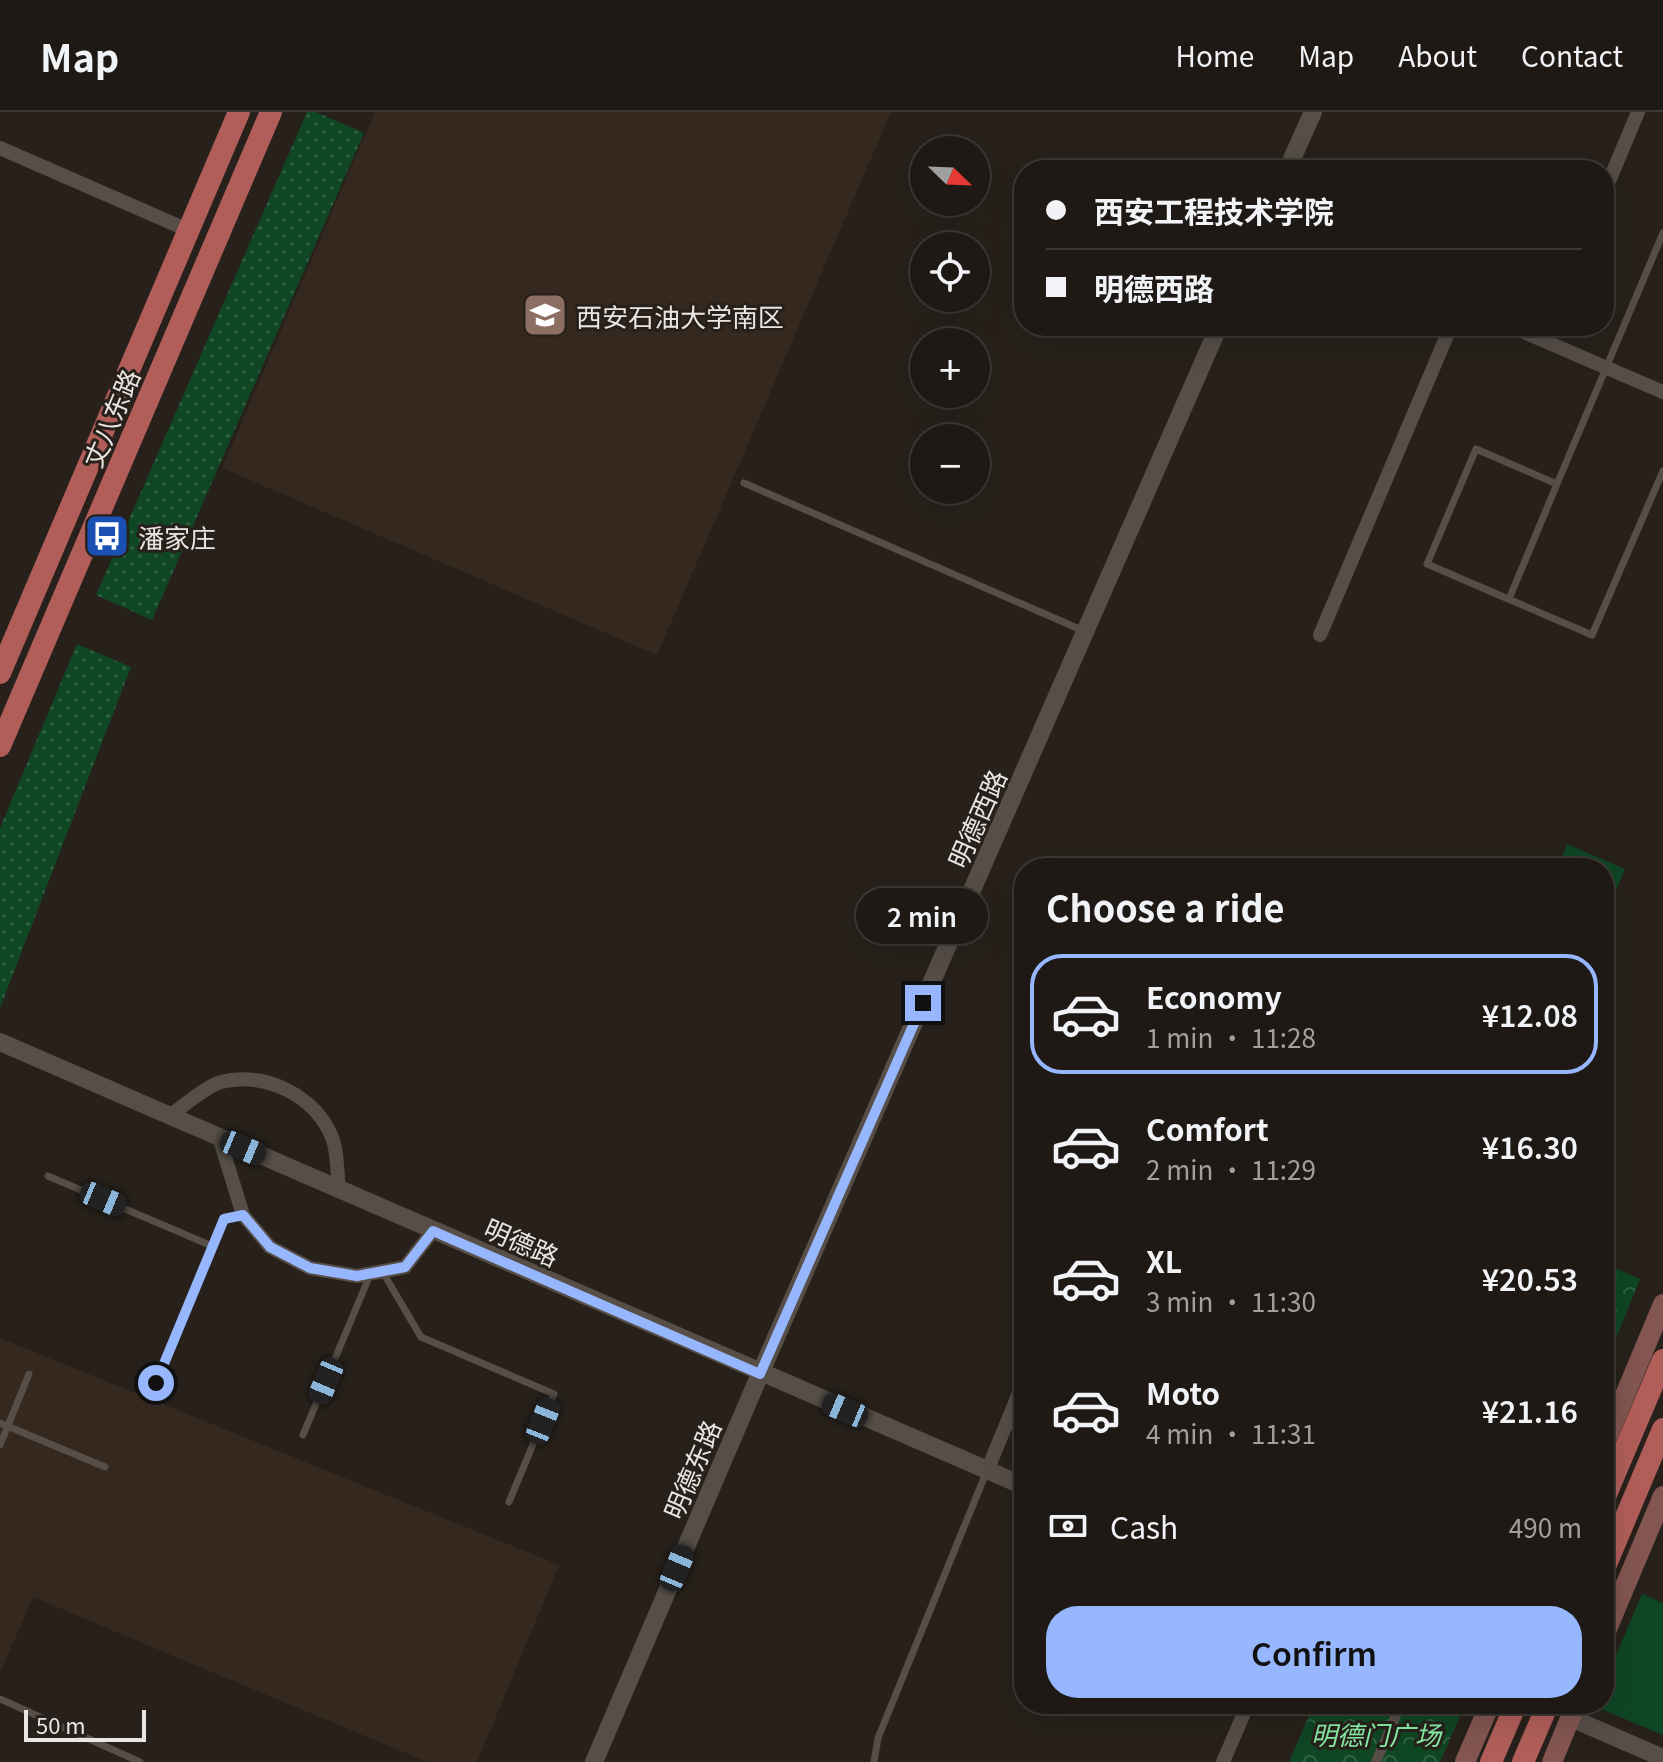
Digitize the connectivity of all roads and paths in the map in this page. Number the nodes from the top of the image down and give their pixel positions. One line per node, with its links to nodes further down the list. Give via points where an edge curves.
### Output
1 (239, 112): 8 (main road, 丈八东路)
2 (271, 112): 22 (main road, 丈八东路)
3 (1313, 112): 6 (street)
4 (1638, 112): 7 (street)
5 (0, 148): 8 (street)
6 (1291, 160)
7 (1614, 169)
8 (188, 230): 21 (main road, 丈八东路)
9 (1663, 233): 13 (lane)
10 (1215, 336): 19 (street, 明德西路)
11 (1447, 336): 20 (street)
12 (1549, 336): 13 (street)
13 (1607, 368): 14 (street); 17 (lane)
14 (1663, 392)
15 (1663, 471): 18 (lane, via 1592,635)
16 (744, 483): 19 (lane)
17 (1557, 484): 18 (lane); 18 (lane, via 1476,449 1427,564)
18 (1509, 599)
19 (1086, 631): 35 (street, 明德西路)
20 (1320, 635)
21 (0, 673)
22 (0, 746)
23 (0, 1042): 24 (street, 明德路)
24 (169, 1116): 25 (street, 明德路); 27 (street, via 220,1082 258,1079 286,1089 312,1106 333,1140)
25 (219, 1137): 27 (street, 明德路); 28 (street)
26 (48, 1176): 30 (lane)
27 (339, 1190): 29 (street, 明德路)
28 (243, 1215): 30 (lane, via 224,1219); 31 (street, via 270,1247 310,1268 357,1276)
29 (433, 1231): 31 (street, via 405,1267); 35 (street, 明德路)
30 (212, 1246): 36 (lane)
31 (377, 1272): 41 (lane); 48 (lane, via 421,1337 554,1394)
32 (1663, 1304): 38 (main road)
33 (1663, 1360): 45 (main road)
34 (29, 1374): 39 (lane)
35 (760, 1374): 44 (street, 明德路); 63 (street, 明德东路)
36 (156, 1383)
37 (1014, 1405): 44 (street)
38 (1614, 1421)
39 (4, 1424): 42 (lane); 43 (lane)
40 (1663, 1429): 49 (main road)
41 (303, 1435)
42 (0, 1445)
43 (105, 1467)
44 (987, 1471): 46 (street, 明德路); 64 (lane, via 878,1738)
45 (1614, 1475)
46 (1014, 1482)
47 (1663, 1496): 50 (main road)
48 (509, 1502)
49 (1614, 1545)
50 (1614, 1607)
51 (0, 1699): 62 (lane)
52 (1244, 1714): 65 (street)
53 (1397, 1714): 66 (street)
54 (1486, 1714): 67 (main road)
55 (1512, 1714): 68 (main road)
56 (1544, 1714): 60 (main road)
57 (1563, 1714): 60 (main road)
58 (1566, 1714): 69 (main road)
59 (1578, 1714): 61 (street)
60 (1527, 1753)
61 (1663, 1758)
62 (140, 1762)
63 (594, 1762)
64 (874, 1762)
65 (1223, 1762)
66 (1376, 1762)
67 (1465, 1762)
68 (1491, 1762)
69 (1552, 1762)

